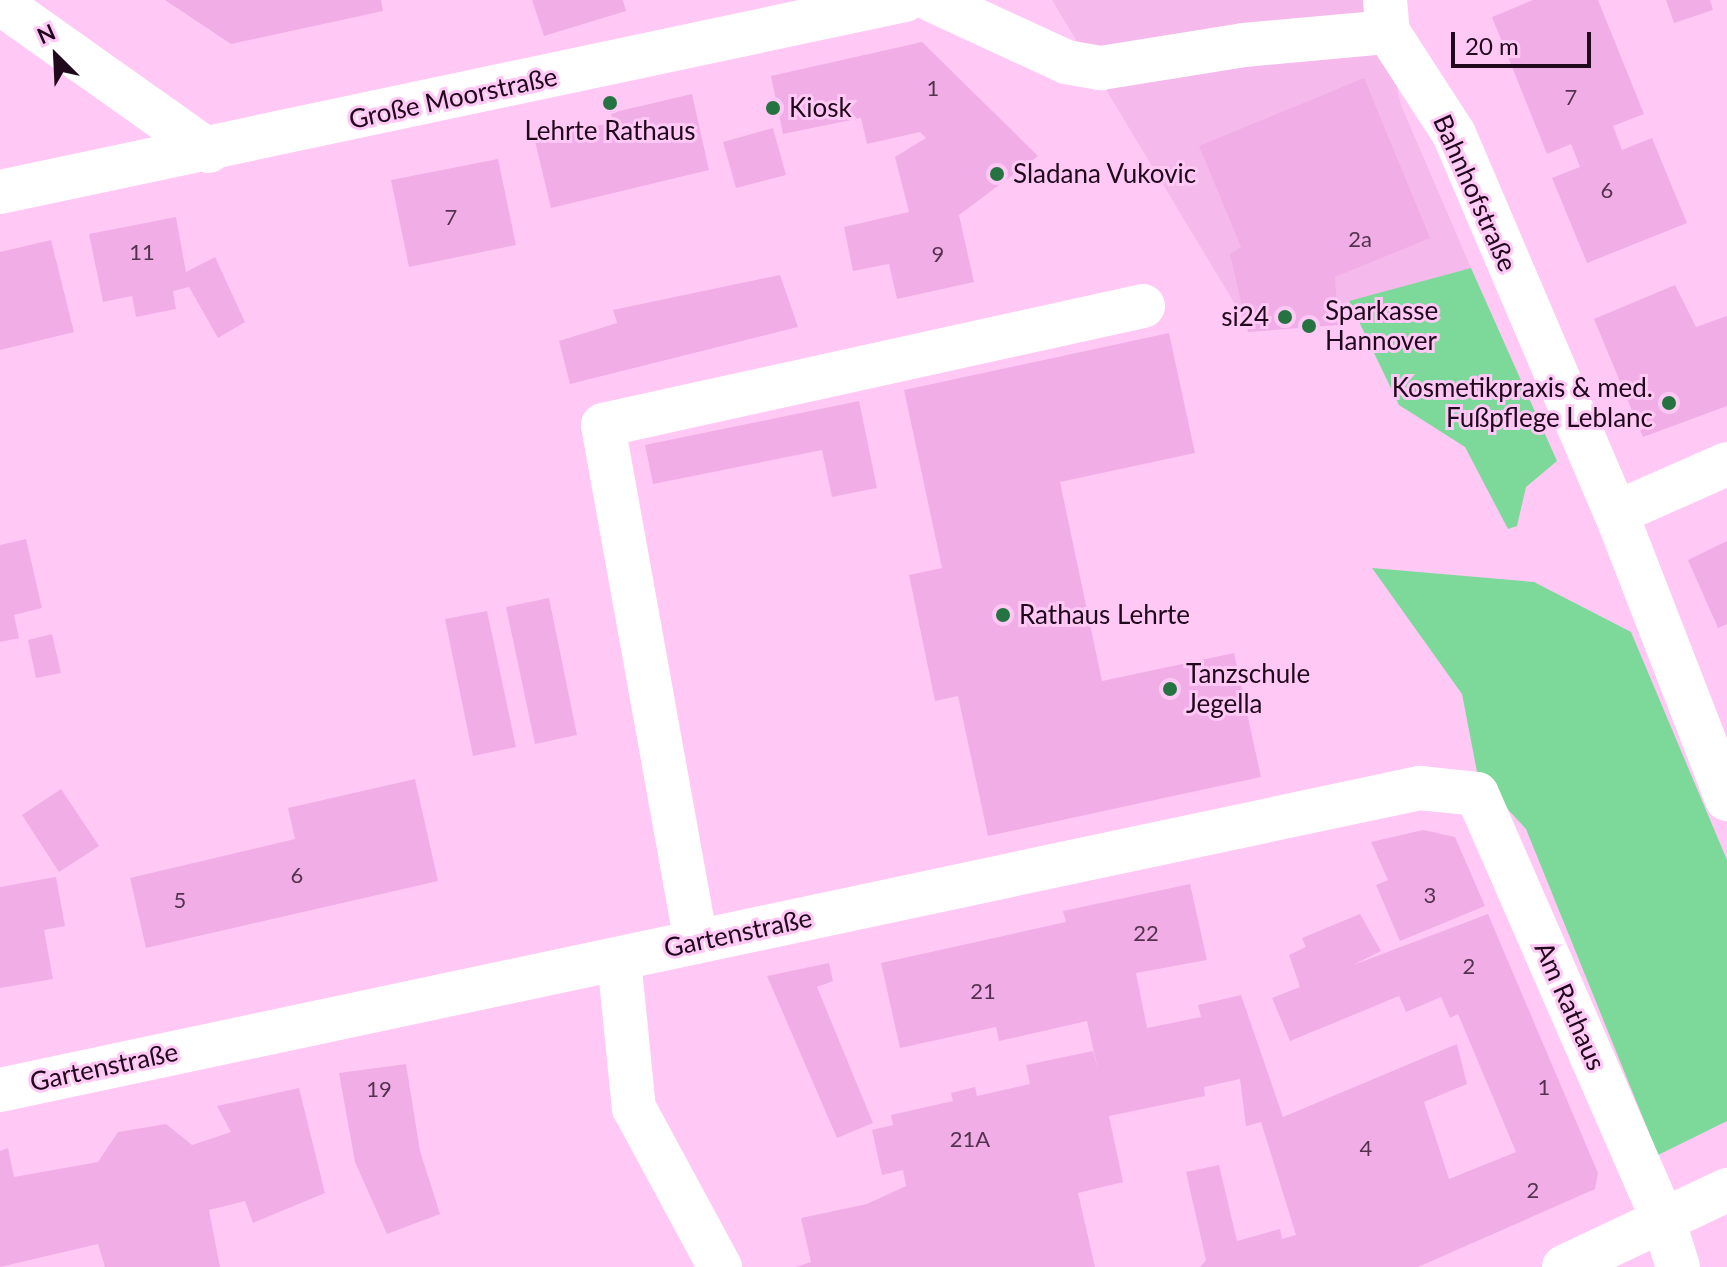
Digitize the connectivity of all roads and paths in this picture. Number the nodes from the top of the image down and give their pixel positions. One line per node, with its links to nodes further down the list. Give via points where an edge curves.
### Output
1 (905, 0): 5 (street, Große Moorstraße)
2 (932, 0): 4 (street, Bahnhofstraße, via 1066,62 1101,68)
3 (0, 3): 5 (street)
4 (1387, 16): 9 (street, Bahnhofstraße, via 1454,134)
5 (209, 151): 6 (street, Große Moorstraße)
6 (0, 192)
7 (1143, 306): 12 (street, via 603,425)
8 (1727, 464): 9 (street)
9 (1616, 513): 11 (street, Bahnhofstraße)
10 (1477, 794): 12 (street, Gartenstraße, via 1420,788); 16 (street, Am Rathaus)
11 (1727, 799)
12 (696, 942): 13 (street, Gartenstraße)
13 (619, 959): 14 (street, Gartenstraße); 17 (street, via 634,1108)
14 (0, 1090)
15 (1727, 1190): 16 (street)
16 (1663, 1219): 18 (street); 19 (street, Am Rathaus)
17 (720, 1267)
18 (1564, 1267)
19 (1678, 1267)

